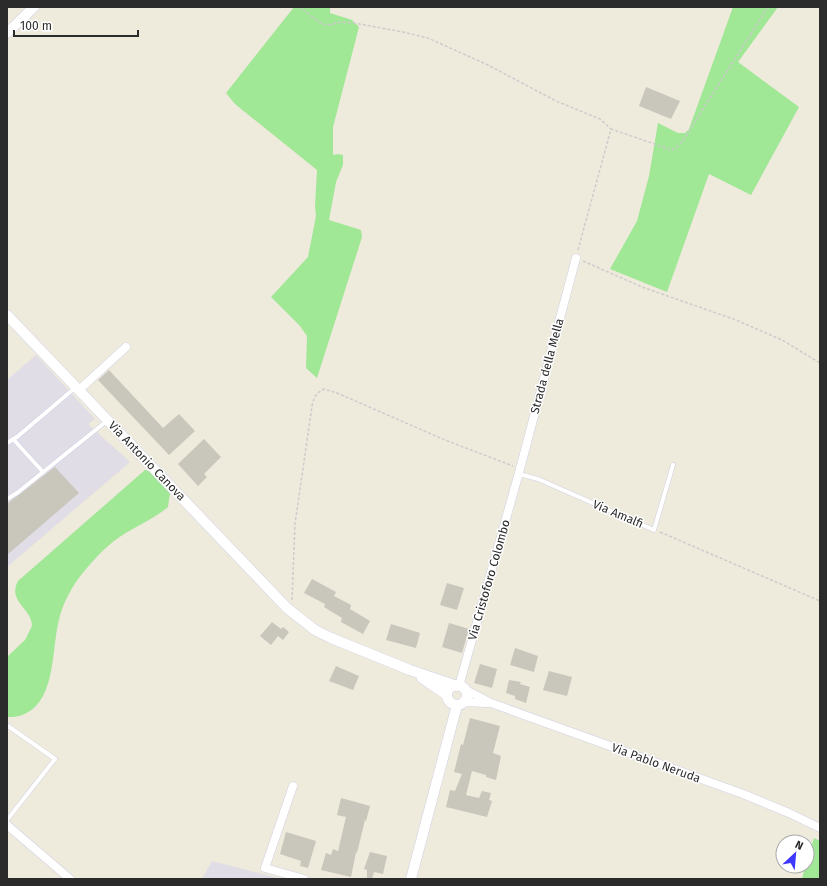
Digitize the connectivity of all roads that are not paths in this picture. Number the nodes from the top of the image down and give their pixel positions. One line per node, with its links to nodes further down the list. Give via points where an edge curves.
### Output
1 (34, 7): 2 (street)
2 (7, 32)
3 (576, 258): 11 (street, Strada della Mella)
4 (7, 315): 6 (street, Via Antonio Canova)
5 (126, 347): 6 (street)
6 (78, 389): 7 (street, Via Antonio Canova); 8 (lane)
7 (108, 420): 12 (lane); 14 (street, Via Antonio Canova, via 290,610 315,630)
8 (13, 439): 9 (lane); 12 (lane)
9 (7, 443)
10 (673, 465): 11 (lane, Via Amalfi, via 654,530)
11 (520, 471): 15 (street, Via Cristoforo Colombo)
12 (43, 472): 13 (lane)
13 (7, 499)
14 (410, 670): 15 (street); 16 (street)
15 (460, 687): 16 (street, via 451,688); 16 (street, via 466,694); 17 (street, Via Pablo Neruda)
16 (454, 701): 17 (street, Via Pablo Neruda); 25 (street, via 450,727)
17 (491, 703): 22 (street, Via Pablo Neruda, via 743,794)
18 (8, 726): 20 (lane, via 55,759)
19 (293, 786): 24 (street, via 265,868)
20 (7, 820)
21 (7, 825): 23 (street)
22 (820, 828)
23 (70, 879)
24 (304, 879)
25 (411, 879)

